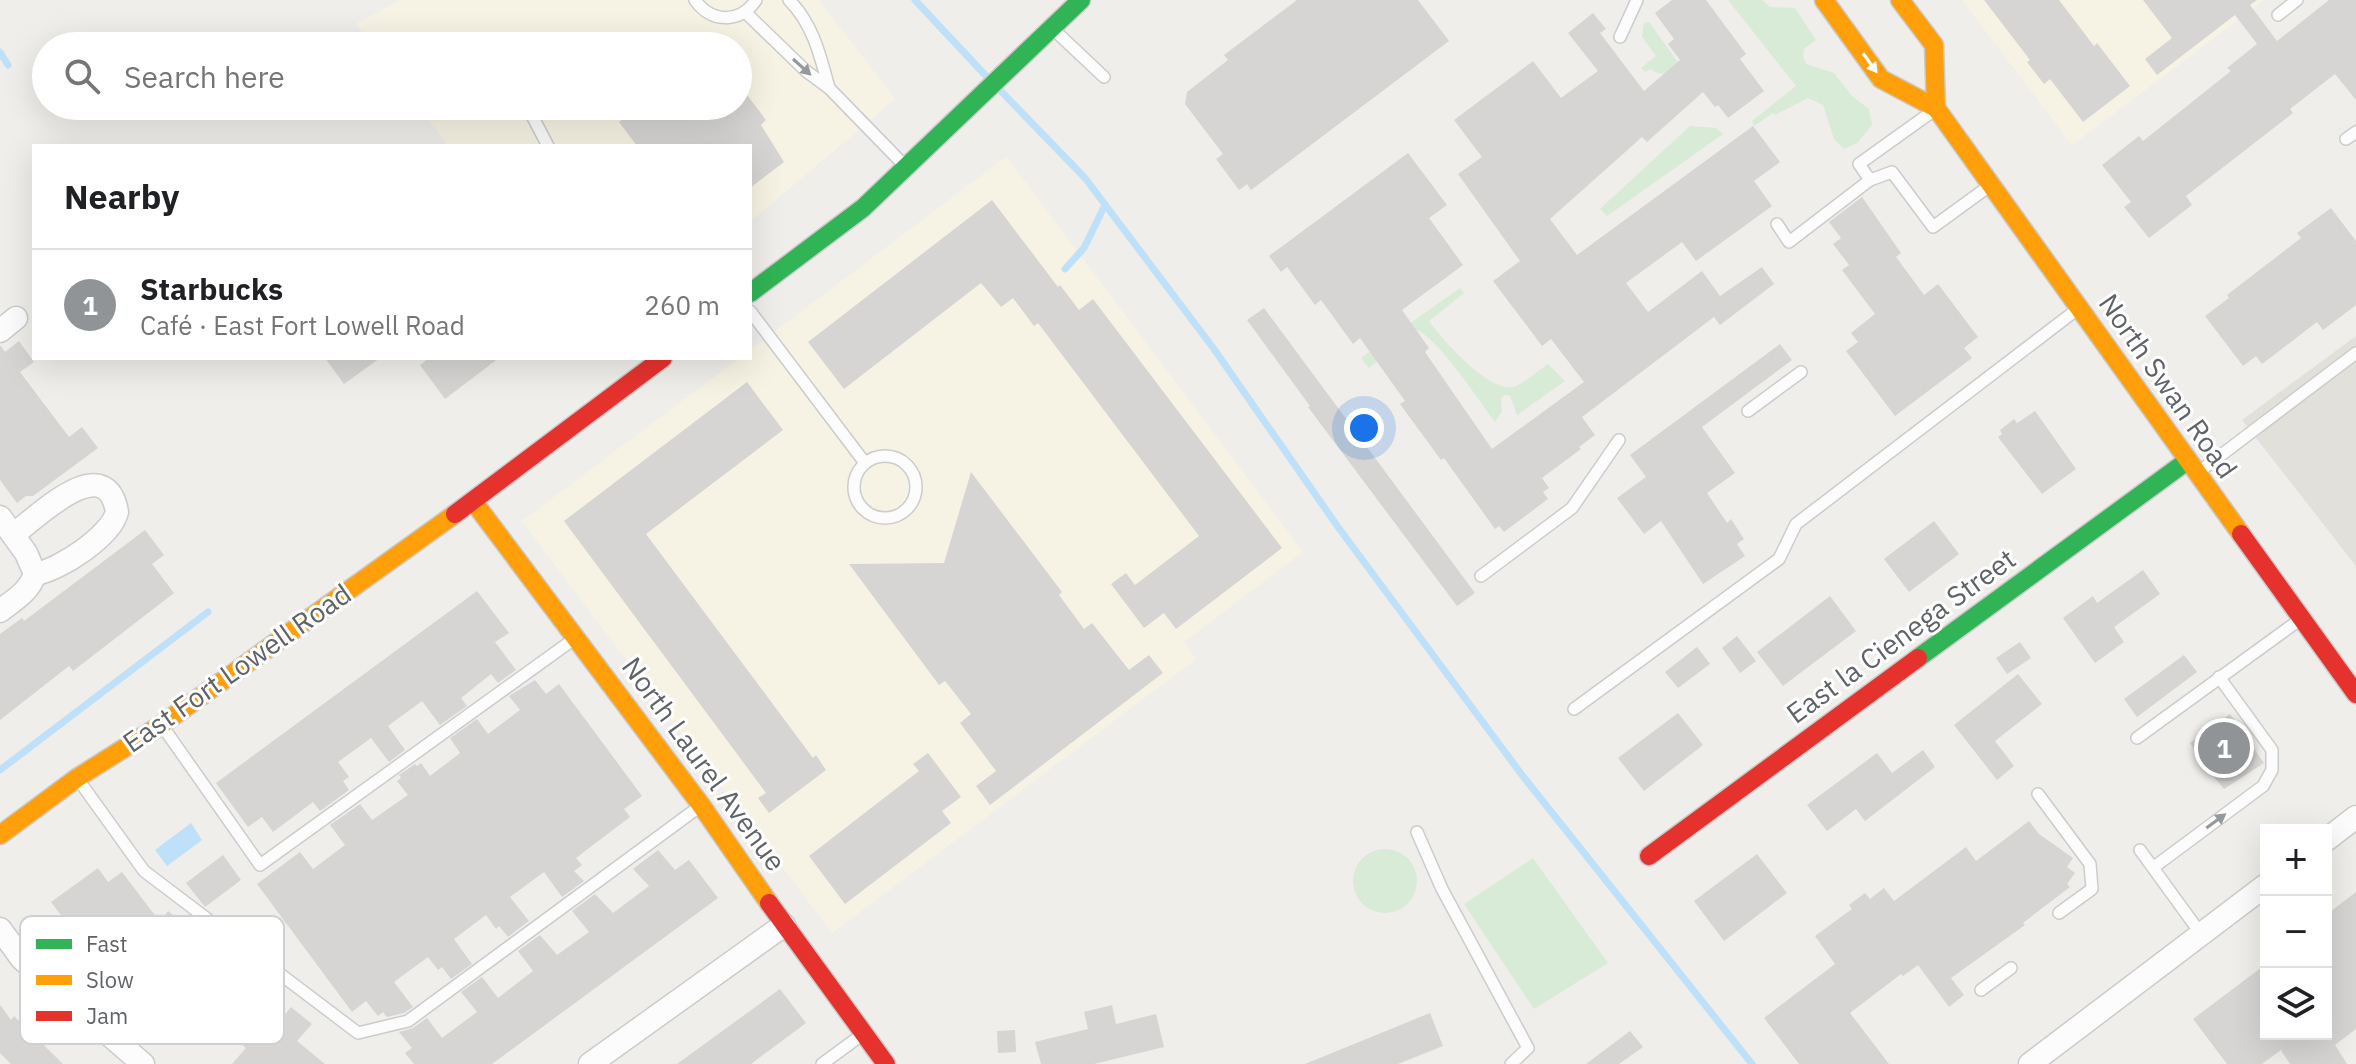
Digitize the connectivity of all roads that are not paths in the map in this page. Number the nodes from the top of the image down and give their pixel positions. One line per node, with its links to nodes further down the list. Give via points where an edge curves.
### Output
1 (695, 0): 9 (lane, via 706,13 721,18)
2 (756, 0): 9 (lane)
3 (789, 0): 14 (lane, via 803,14)
4 (1081, 0): 11 (main road)
5 (1637, 0): 12 (lane)
6 (1824, 0): 15 (main road, North Swan Road, one-way to 15, via 1881,79)
7 (1900, 0): 15 (main road, via 1934,45)
8 (2297, 0): 10 (lane)
9 (746, 13): 14 (lane, one-way to 14)
10 (2278, 15)
11 (1059, 17): 13 (lane); 18 (main road)
12 (1620, 37)
13 (1104, 77)
14 (829, 88): 18 (lane)
15 (1936, 108): 19 (lane, via 1859,164); 20 (main road, North Swan Road)
16 (534, 120): 17 (lane)
17 (547, 144)
18 (906, 167): 22 (main road, via 863,208)
19 (1870, 180): 20 (lane, via 1892,172 1933,227); 21 (lane, via 1789,242)
20 (1991, 185): 23 (main road, North Swan Road)
21 (1777, 224)
22 (752, 291)
23 (2079, 308): 31 (main road, North Swan Road); 41 (lane, via 1796,524 1779,559)
24 (752, 314): 30 (lane)
25 (2356, 353): 31 (lane)
26 (660, 360): 32 (main road, East Fort Lowell Road)
27 (1801, 372): 28 (lane)
28 (1748, 411)
29 (1619, 440): 35 (lane, via 1572,508)
30 (865, 463): 30 (lane, via 884,456 904,462 917,490 908,509 899,516 878,518 860,507 853,489)
31 (2192, 468): 37 (main road, North Swan Road); 52 (main road, East la Cienega Street)
32 (473, 501): 38 (main road, North Laurel Avenue); 42 (main road, East Fort Lowell Road)
33 (6, 526): 34 (street); 34 (street, via 78,486 97,485 111,495 117,512 110,528 61,565)
34 (35, 574): 36 (street, via 24,593)
35 (1481, 576)
36 (0, 611)
37 (2301, 619): 39 (lane); 40 (main road, North Swan Road)
38 (577, 636): 42 (lane, via 260,865); 46 (main road, North Laurel Avenue)
39 (2219, 677): 43 (lane); 53 (lane, one-way to 39, via 2263,786 2272,770 2272,750)
40 (2356, 694)
41 (1574, 709)
42 (161, 725): 44 (main road, East Fort Lowell Road)
43 (2137, 738)
44 (77, 778): 49 (main road, East Fort Lowell Road); 56 (lane, via 144,871)
45 (2038, 794): 55 (lane, via 2090,864 2092,889)
46 (701, 805): 57 (main road, North Laurel Avenue); 62 (lane, via 408,1021 358,1033)
47 (2356, 817): 50 (street)
48 (1417, 832): 70 (lane, via 1528,1048)
49 (0, 835)
50 (2332, 835)
51 (2140, 850): 53 (lane)
52 (1649, 856)
53 (2154, 867): 59 (lane)
54 (2260, 890): 59 (street)
55 (2059, 913)
56 (203, 916)
57 (784, 925): 64 (main road, North Laurel Avenue); 67 (street)
58 (0, 929): 60 (street)
59 (2201, 934): 71 (street)
60 (20, 956)
61 (2011, 968): 63 (lane)
62 (284, 977)
63 (1981, 990)
64 (864, 1034): 68 (lane); 69 (main road, North Laurel Avenue)
65 (120, 1044): 66 (street)
66 (143, 1064)
67 (590, 1064)
68 (822, 1064)
69 (886, 1064)
70 (1511, 1064)
71 (2030, 1064)

